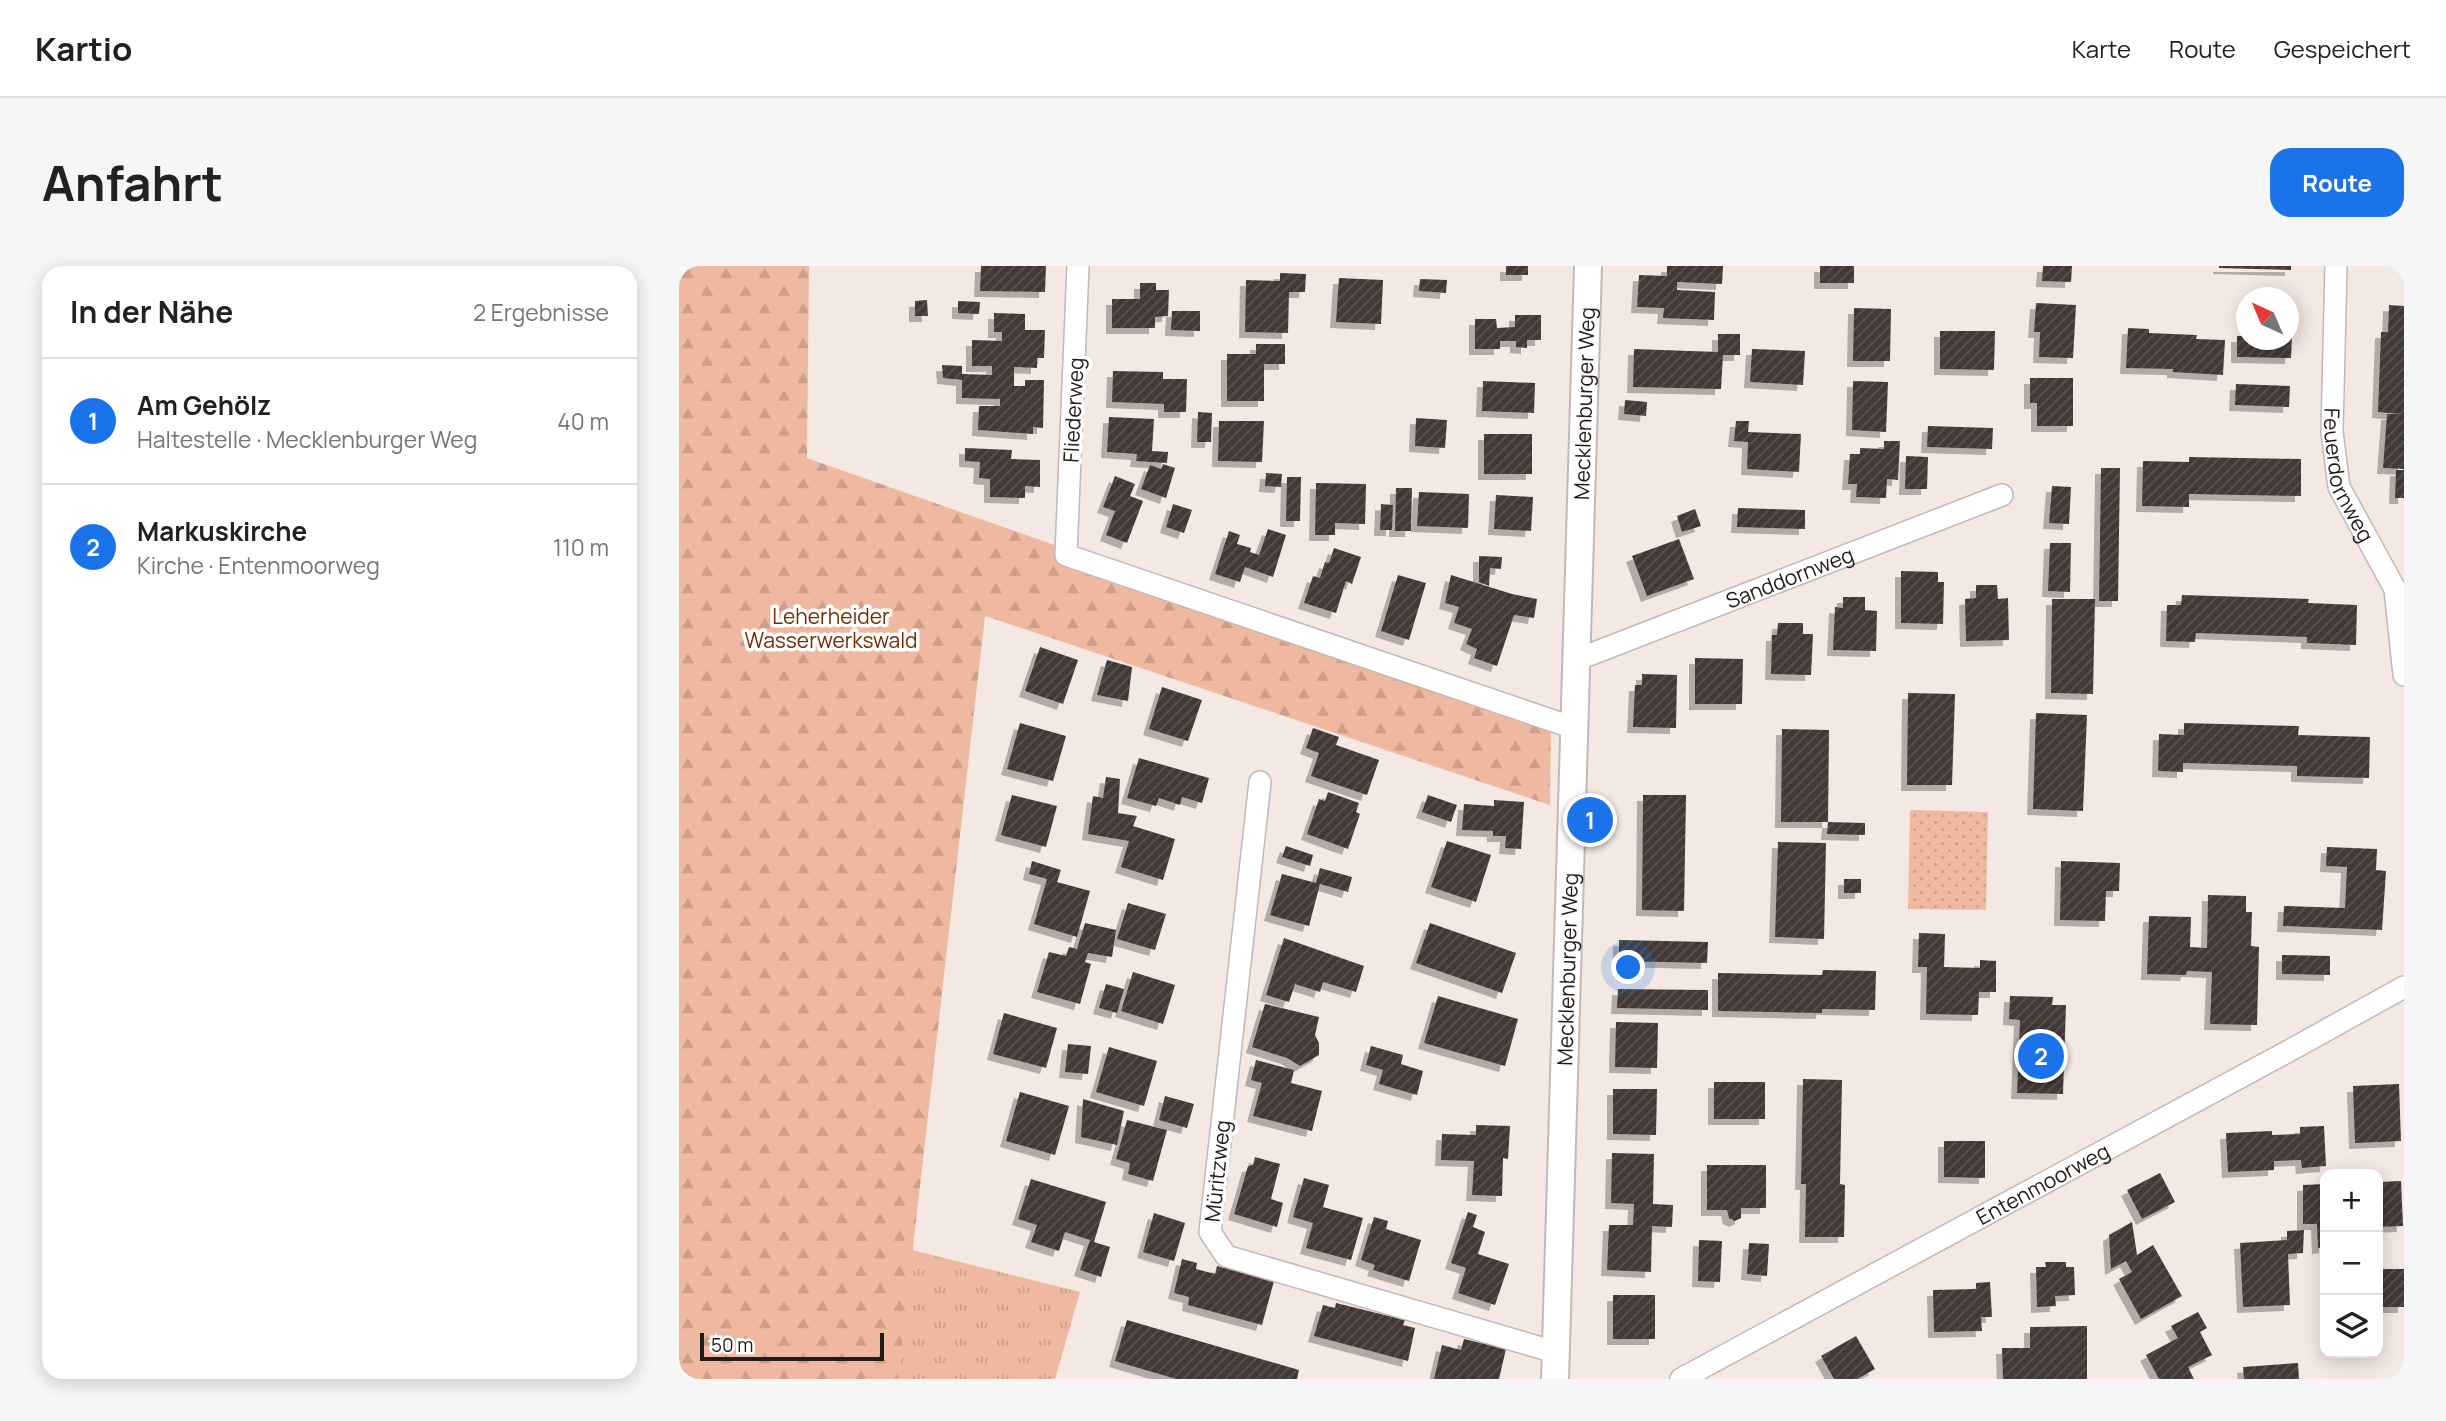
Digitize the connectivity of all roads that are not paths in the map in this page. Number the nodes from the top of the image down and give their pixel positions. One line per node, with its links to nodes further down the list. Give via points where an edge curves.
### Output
1 (1078, 266): 7 (street, Fliederweg, via 1066,555)
2 (1588, 266): 5 (street, Mecklenburger Weg)
3 (2336, 266): 6 (street, Feuerdornweg, via 2332,432 2339,487 2395,589)
4 (2002, 495): 5 (street, Sanddornweg)
5 (1576, 660): 7 (street, Mecklenburger Weg)
6 (2404, 675)
7 (1574, 728): 10 (street, Mecklenburger Weg)
8 (1260, 782): 10 (street, Müritzweg, via 1210,1232 1226,1256)
9 (2404, 987): 12 (street, Entenmoorweg)
10 (1555, 1352): 11 (street, Mecklenburger Weg)
11 (1555, 1379)
12 (1681, 1379)

